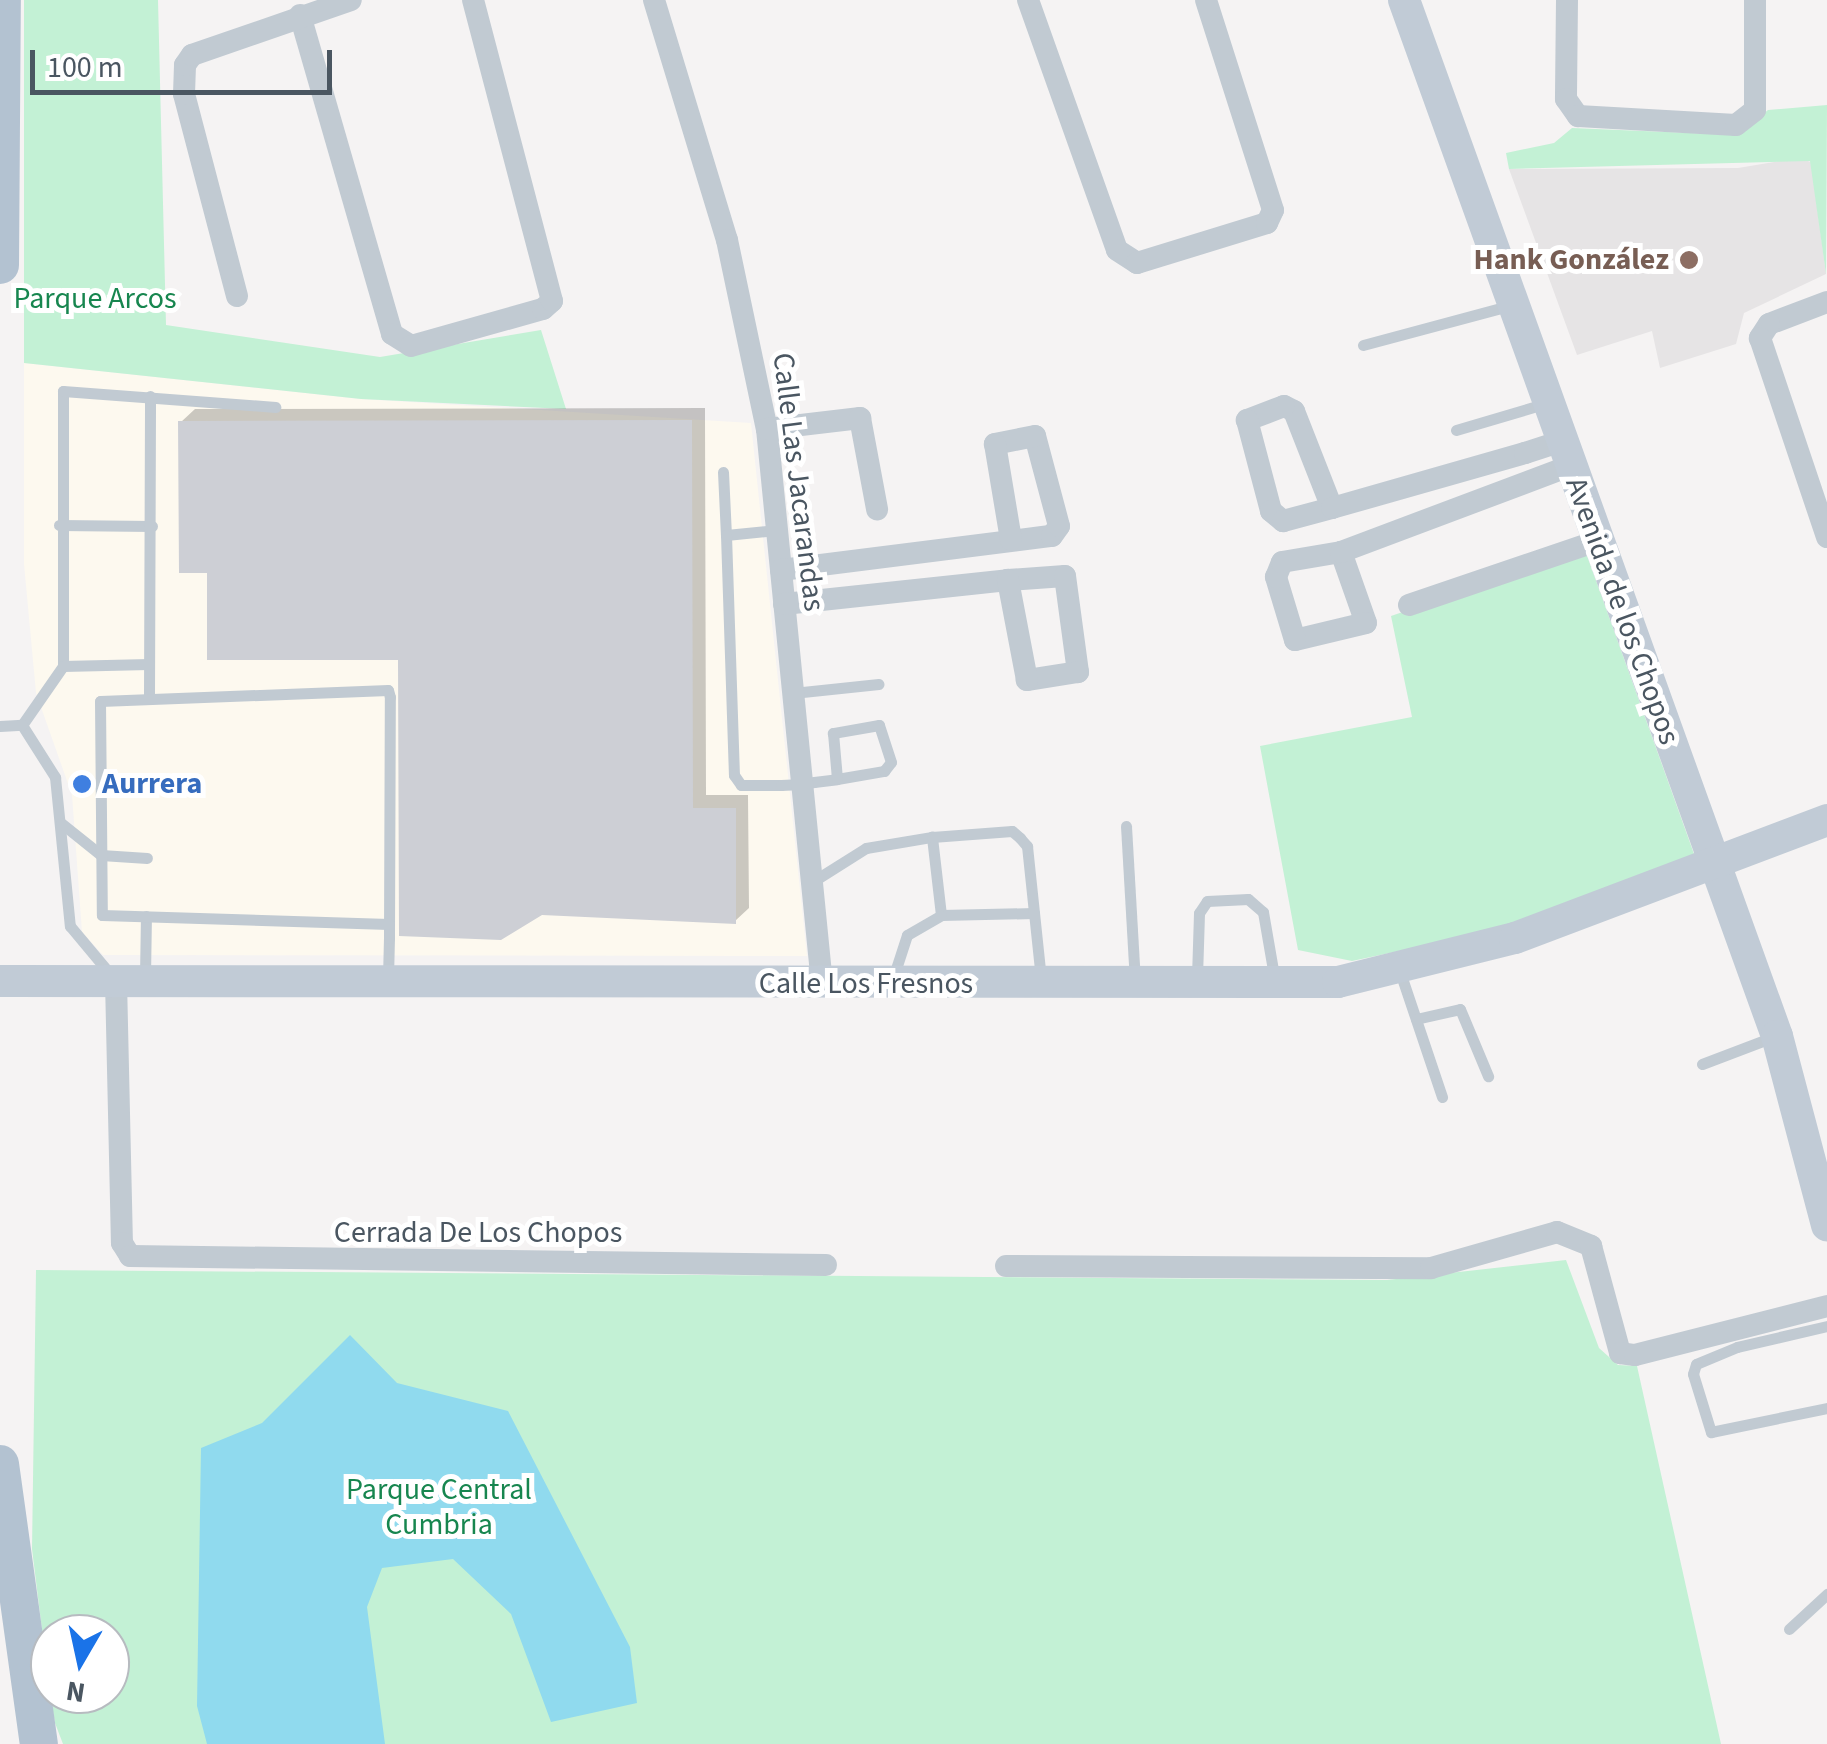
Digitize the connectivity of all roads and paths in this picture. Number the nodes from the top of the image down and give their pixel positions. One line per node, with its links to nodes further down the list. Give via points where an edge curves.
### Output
1 (2, 0): 11 (main road)
2 (352, 0): 10 (street)
3 (473, 0): 10 (street, via 552,301 411,346 392,334)
4 (654, 0): 19 (street, Calle Las Jacarandas, via 726,240)
5 (1028, 0): 6 (street, via 1118,250 1137,263 1267,223 1273,210)
6 (1206, 0)
7 (1404, 0): 14 (street, Avenida de los Chopos)
8 (1566, 0): 9 (street, via 1566,99 1578,116 1749,121 1755,110)
9 (1756, 0)
10 (300, 15): 12 (street, via 192,55 183,76)
11 (0, 265)
12 (237, 296)
13 (1827, 302): 29 (street, via 1770,324 1760,338)
14 (1513, 305): 15 (lane); 17 (street, Avenida de los Chopos)
15 (1363, 345)
16 (150, 396): 18 (lane); 25 (lane, via 67,388 60,395); 26 (lane)
17 (1546, 403): 20 (lane); 21 (street, Avenida de los Chopos)
18 (275, 408)
19 (767, 429): 23 (street, via 860,418); 27 (street, Calle Las Jacarandas)
20 (1456, 430)
21 (1565, 454): 24 (street); 31 (street, Avenida de los Chopos); 32 (street)
22 (723, 472): 28 (lane)
23 (877, 508)
24 (1332, 508): 24 (street, via 1275,518 1246,420 1284,406 1294,411)
25 (59, 525): 26 (lane); 38 (lane)
26 (152, 526): 37 (lane)
27 (777, 530): 28 (lane); 33 (street, Calle Las Jacarandas)
28 (726, 534): 45 (lane, via 734,775 742,785)
29 (1827, 537)
30 (1011, 540): 30 (street, via 995,444 1035,436 1058,526 1052,536); 33 (street)
31 (1597, 541): 36 (street); 52 (street, Avenida de los Chopos)
32 (1341, 552): 32 (street, via 1276,568 1295,640 1366,624)
33 (780, 570): 35 (street, Calle Las Jacarandas)
34 (1008, 580): 34 (street, via 1026,680 1078,672 1066,576); 35 (street)
35 (784, 604): 40 (street, Calle Las Jacarandas)
36 (1409, 605)
37 (149, 664): 38 (lane); 41 (lane)
38 (62, 666): 42 (lane)
39 (879, 684): 40 (lane)
40 (794, 692): 45 (street, Calle Las Jacarandas)
41 (150, 695): 50 (lane, via 110,696 95,710); 57 (lane, via 382,688 390,696)
42 (22, 725): 43 (lane); 47 (lane, via 55,777)
43 (0, 726)
44 (837, 779): 44 (lane, via 833,732 878,725 889,768); 45 (lane)
45 (802, 784): 53 (street, Calle Las Jacarandas)
46 (1827, 820): 52 (street, Calle Los Fresnos)
47 (61, 823): 50 (lane); 60 (lane, via 70,926)
48 (1126, 826): 65 (lane)
49 (932, 837): 53 (lane, via 866,848); 54 (lane, via 1012,831 1027,846); 55 (lane)
50 (101, 855): 51 (lane); 56 (lane, via 102,915)
51 (147, 858)
52 (1714, 865): 58 (street, Calle Los Fresnos, via 1515,938); 69 (street, Avenida de los Chopos)
53 (812, 882): 62 (street, Calle Las Jacarandas)
54 (1034, 913): 55 (lane); 64 (lane)
55 (941, 915): 63 (lane, via 907,935)
56 (146, 916): 57 (lane); 60 (lane)
57 (389, 924): 61 (lane)
58 (1400, 969): 67 (street, Calle Los Fresnos); 68 (lane)
59 (0, 981): 60 (street, Calle Los Fresnos)
60 (130, 981): 61 (street, Calle Los Fresnos); 74 (street, Cerrada De Los Chopos, via 122,1243 130,1256)
61 (388, 982): 62 (street, Calle Los Fresnos)
62 (822, 984): 63 (street, Calle Los Fresnos)
63 (892, 984): 64 (street, Calle Los Fresnos)
64 (1041, 984): 65 (street, Calle Los Fresnos)
65 (1135, 985): 66 (street, Calle Los Fresnos)
66 (1198, 985): 67 (street, Calle Los Fresnos); 67 (lane, via 1198,913 1207,901 1248,899 1264,912)
67 (1276, 986)
68 (1416, 1019): 71 (lane, via 1460,1009); 72 (lane)
69 (1777, 1036): 70 (lane); 73 (street, Avenida de los Chopos)
70 (1702, 1064)
71 (1488, 1076)
72 (1442, 1097)
73 (1827, 1225)
74 (826, 1265)
75 (1006, 1266): 76 (street, via 1432,1268 1556,1232 1591,1246 1620,1352 1635,1355)
76 (1827, 1306)
77 (1827, 1326): 78 (lane, via 1737,1347 1696,1364 1693,1374 1711,1432)
78 (1827, 1408)
79 (0, 1464): 82 (main road)
80 (1827, 1594): 81 (lane)
81 (1789, 1629)
82 (38, 1744)

